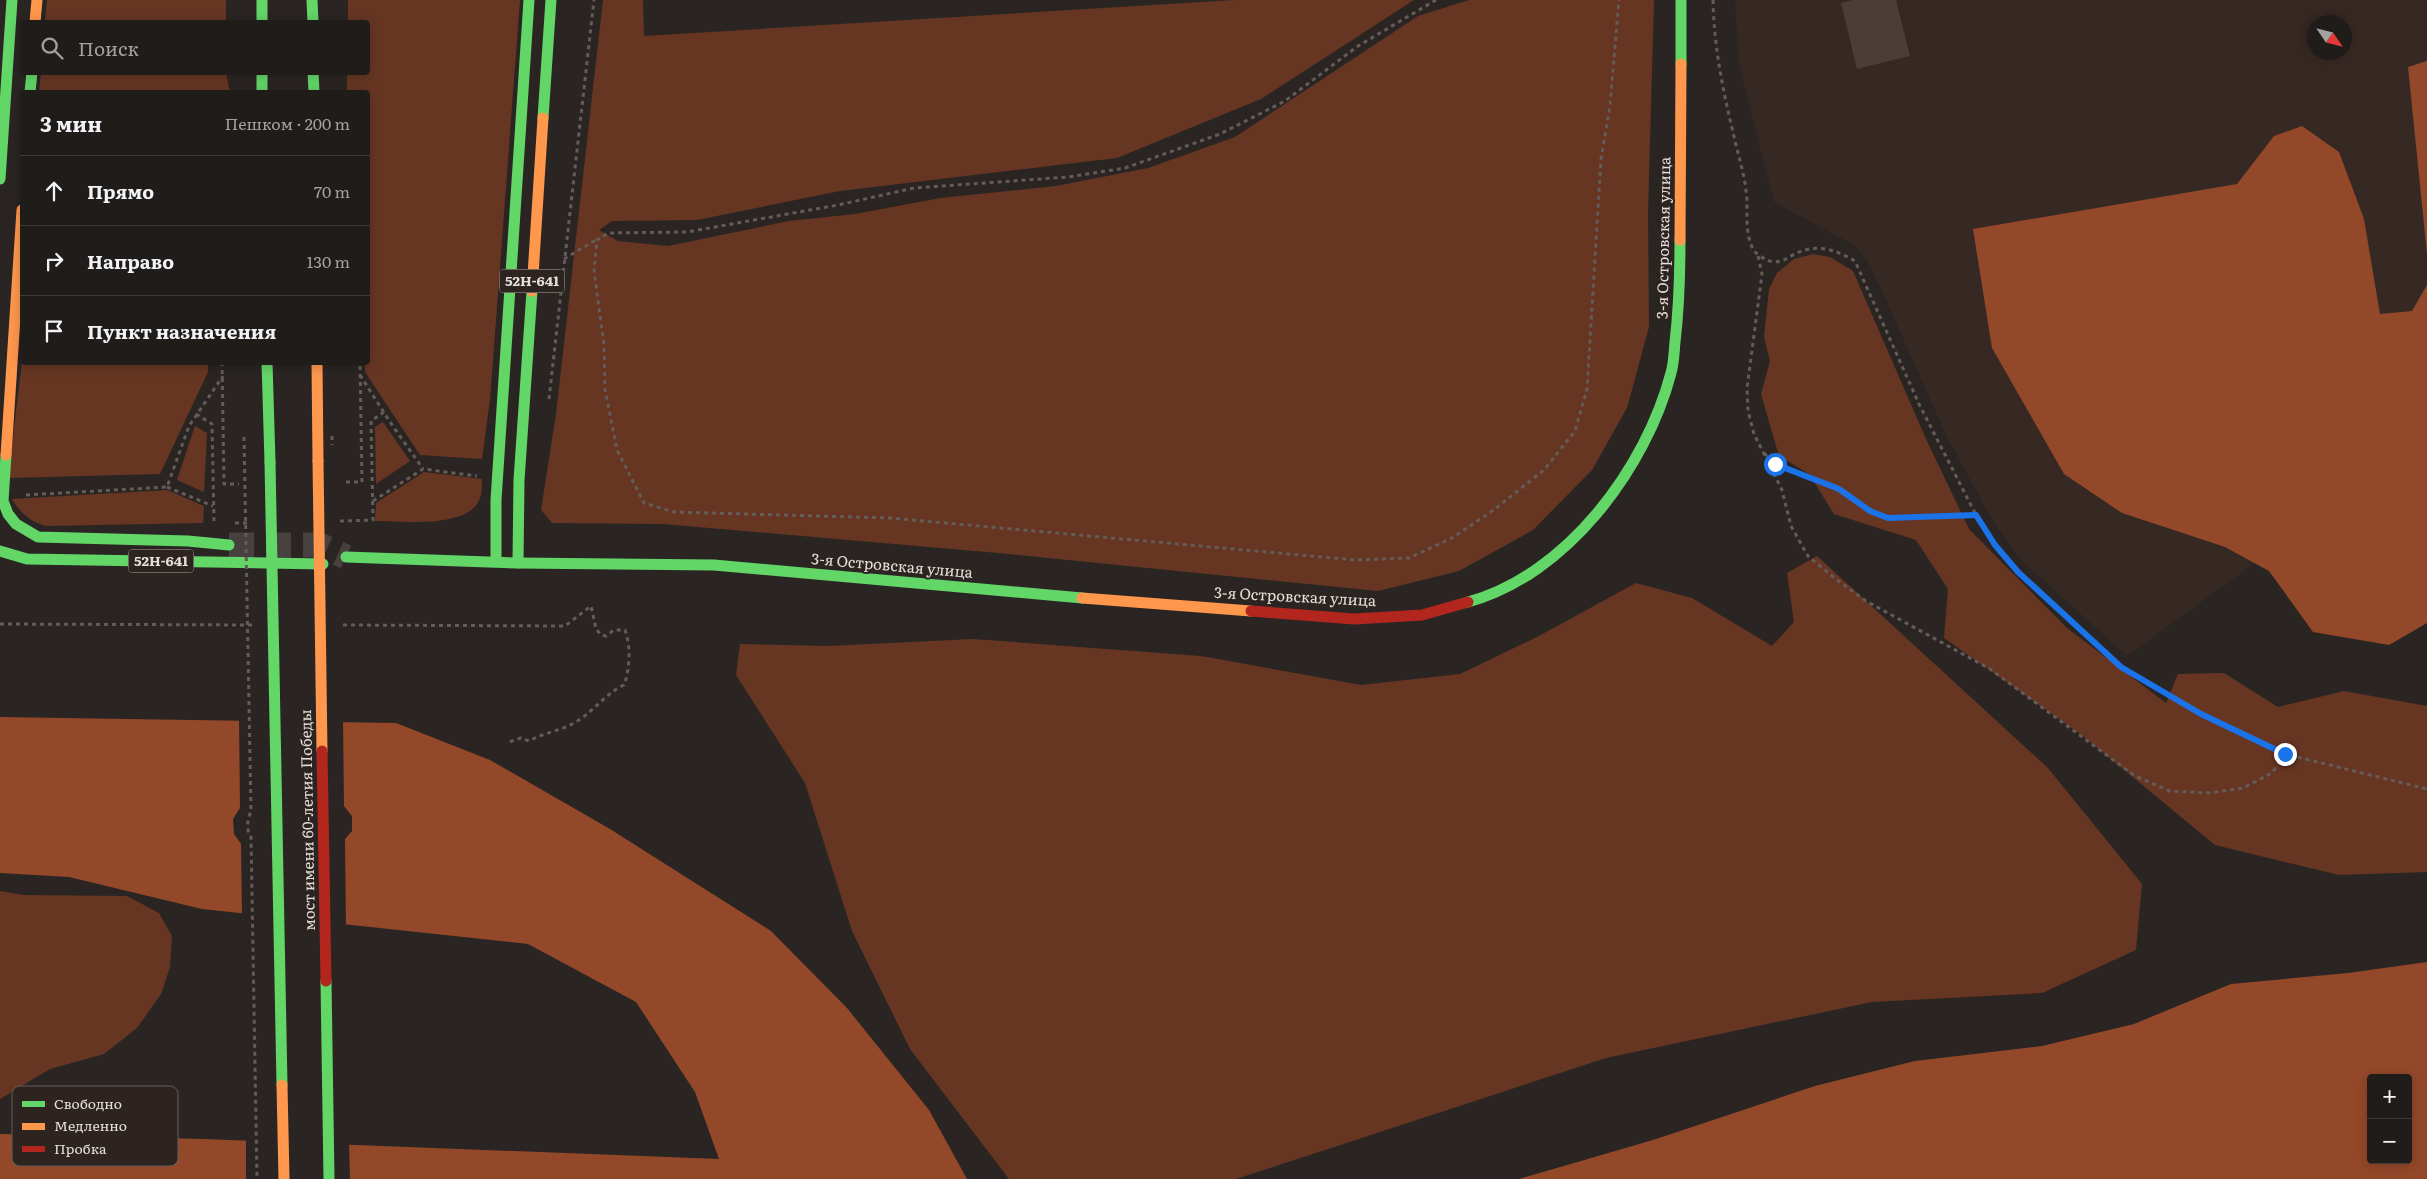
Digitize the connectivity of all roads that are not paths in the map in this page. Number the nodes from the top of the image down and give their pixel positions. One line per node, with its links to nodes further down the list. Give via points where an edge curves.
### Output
1 (12, 0): 17 (main road)
2 (37, 0): 8 (main road)
3 (262, 0): 9 (main road)
4 (312, 0): 10 (main road)
5 (528, 0): 24 (main road, 52Н-641, via 496,500)
6 (551, 0): 25 (main road, 52Н-641, via 519,480)
7 (1681, 0): 25 (main road, 3-я Островская улица, via 1680,301 1672,371 1654,426 1629,472 1572,541 1527,575 1480,599 1422,615 1354,619 714,565)
8 (35, 20)
9 (262, 20)
10 (313, 20)
11 (32, 75): 14 (main road)
12 (262, 75): 15 (main road)
13 (313, 75): 16 (main road)
14 (30, 90)
15 (262, 90)
16 (314, 90)
17 (0, 179)
18 (20, 241): 21 (main road, 52Н-641, via 3,501 6,512 24,532 38,537)
19 (267, 365): 27 (main road, мост имени 60-летия Победы, bridge)
20 (317, 365): 28 (main road, мост имени 60-летия Победы, bridge)
21 (229, 544)
22 (0, 551): 26 (main road, 52Н-641, via 27,559)
23 (346, 557): 24 (main road, 3-я Островская улица)
24 (496, 562): 25 (main road, 3-я Островская улица)
25 (518, 563)
26 (322, 564)
27 (284, 1179)
28 (329, 1179)

